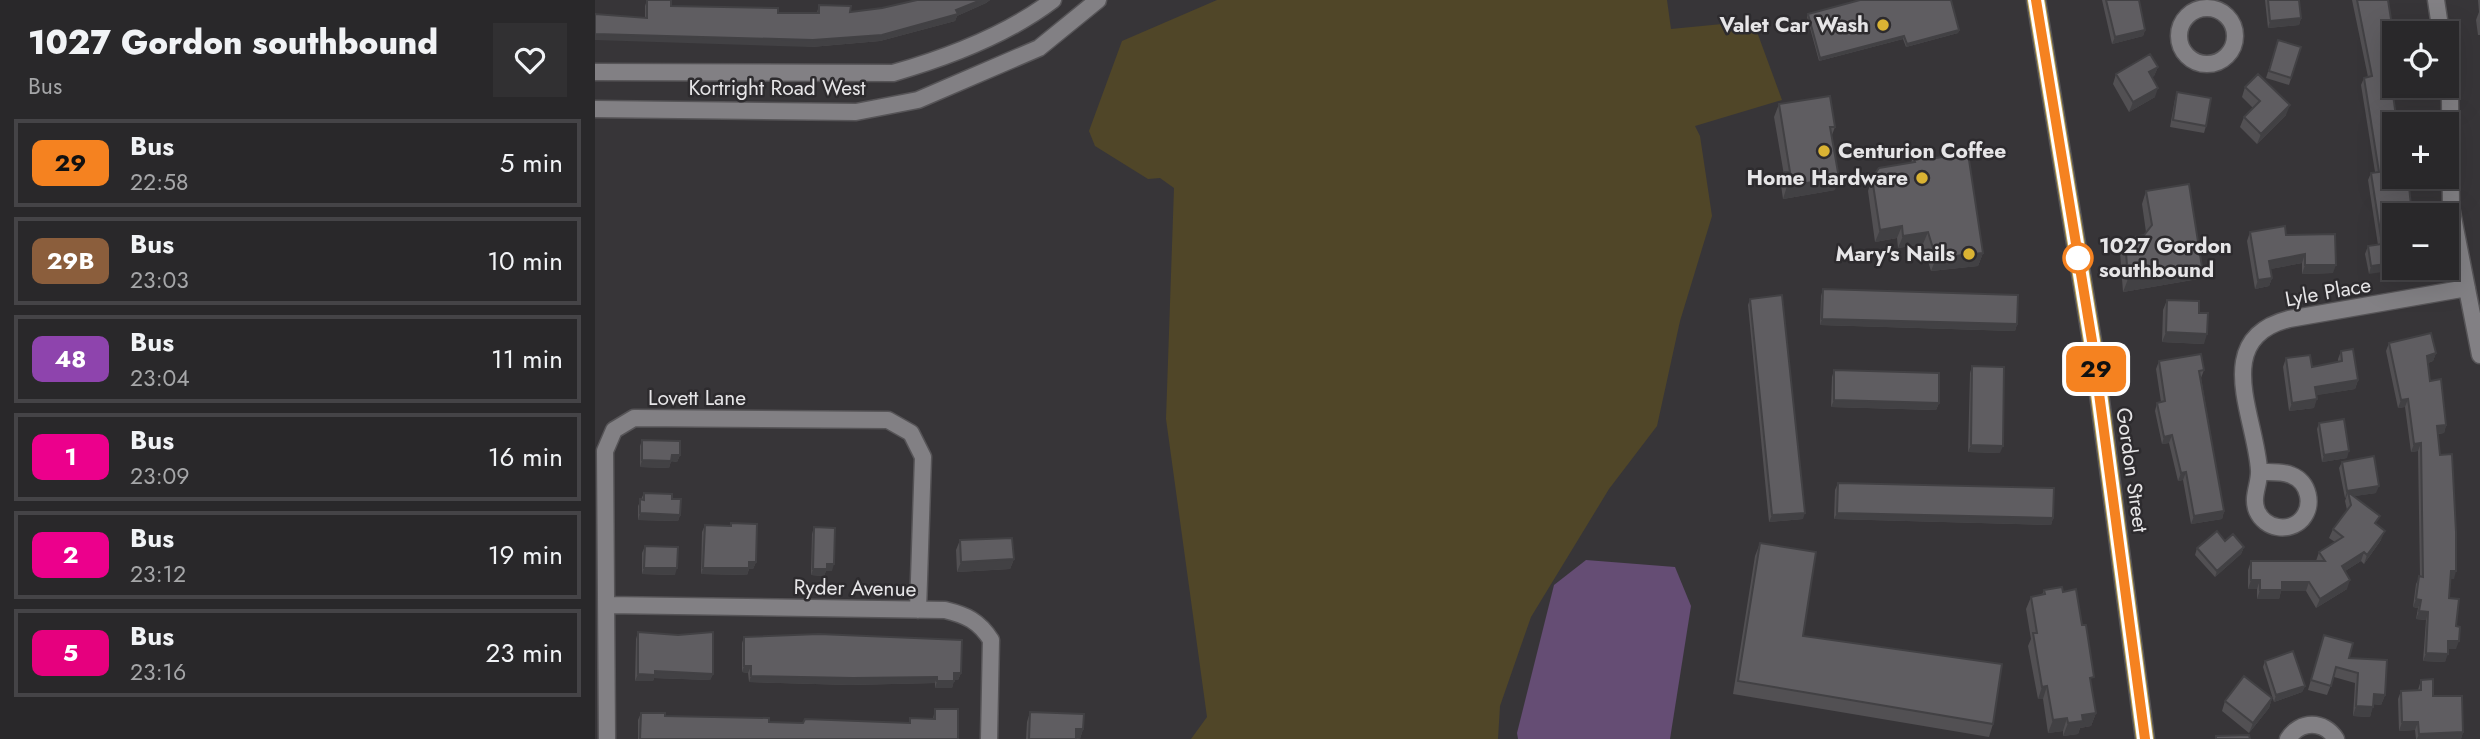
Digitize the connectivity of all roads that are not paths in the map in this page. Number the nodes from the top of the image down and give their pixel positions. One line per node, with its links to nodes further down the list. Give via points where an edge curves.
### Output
1 (1053, 0): 8 (street, Kortright Road West, via 1028,19 950,55 893,73)
2 (1098, 0): 10 (street, Kortright Road West, via 1039,48 918,100 856,113)
3 (2036, 0): 19 (main road, Gordon Street, via 2092,341)
4 (2184, 0): 6 (street)
5 (2436, 0): 7 (street)
6 (2187, 17)
7 (2439, 21)
8 (595, 72)
9 (2450, 98): 11 (street, via 2451,207)
10 (595, 109)
11 (2467, 288): 12 (street); 13 (street, Lyle Place, via 2289,319 2265,328 2248,348 2242,372)
12 (2480, 355)
13 (2260, 472)
14 (607, 606): 15 (street, Ryder Avenue); 15 (street, Lovett Lane, via 605,451 614,430 634,418 888,420 911,433 923,457); 16 (street, Lovett Lane)
15 (919, 610): 18 (street, Ryder Avenue, via 967,615 991,640)
16 (600, 713): 17 (street, Lovett Lane)
17 (607, 739)
18 (989, 739)
19 (2145, 739)
20 (2288, 739): 21 (street, via 2295,730 2312,724 2328,729)
21 (2336, 739)

